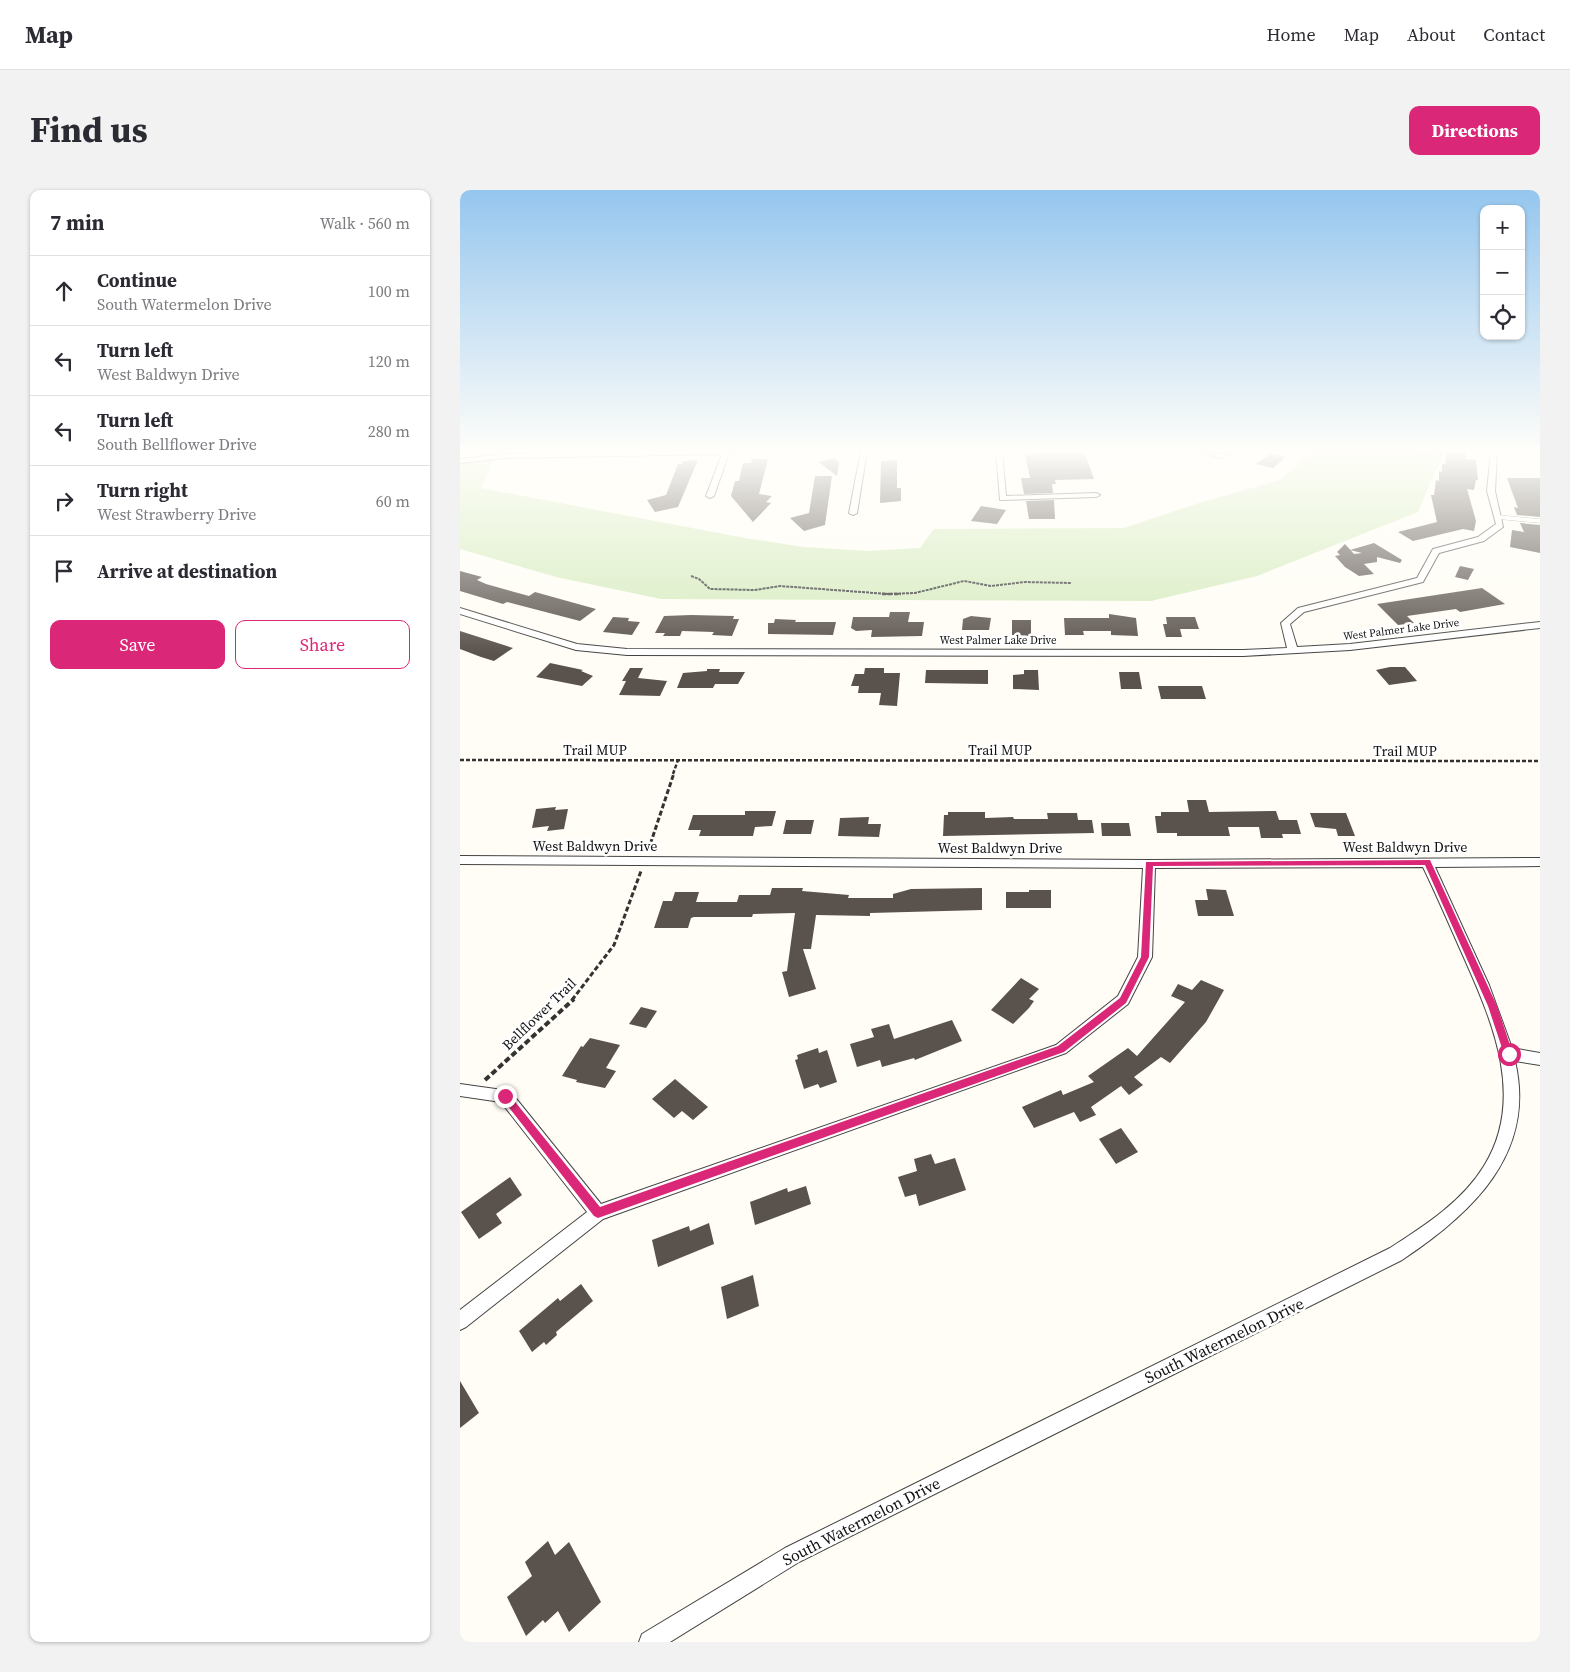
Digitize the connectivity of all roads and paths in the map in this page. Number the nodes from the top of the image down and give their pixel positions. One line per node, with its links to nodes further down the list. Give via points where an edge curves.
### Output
1 (1498, 519): 8 (street, via 1500,525 1481,539 1436,551 1420,580 1301,610 1285,624)
2 (1516, 519): 3 (lane)
3 (1540, 521)
4 (692, 576): 5 (path, via 710,588 755,590 780,586 888,594 915,593 964,581 991,586 1025,582)
5 (1071, 584)
6 (460, 611): 8 (street, West Palmer Lake Drive, via 576,647 626,652)
7 (1540, 624): 8 (street, West Palmer Lake Drive)
8 (1293, 651)
9 (460, 760): 10 (path, Trail MUP)
10 (678, 760): 11 (path, Trail MUP); 13 (path, Bellflower Trail)
11 (1540, 761)
12 (460, 860): 13 (street, West Baldwyn Drive)
13 (645, 861): 16 (street, West Baldwyn Drive); 19 (path, Bellflower Trail, via 614,945 576,997)
14 (1427, 862): 15 (street, West Baldwyn Drive); 16 (street, West Baldwyn Drive); 17 (street, South Watermelon Drive, via 1493,1006)
15 (1540, 862)
16 (1149, 864): 20 (street, via 1145,957 1123,1000 1061,1049)
17 (1509, 1054): 18 (street); 22 (street, South Watermelon Drive, via 1512,1110 1504,1142 1484,1179 1465,1202 1434,1229 1396,1254 792,1555)
18 (1540, 1059)
19 (466, 1090): 20 (street, via 505,1096)
20 (598, 1213): 21 (street)
21 (460, 1321)
22 (650, 1642)

